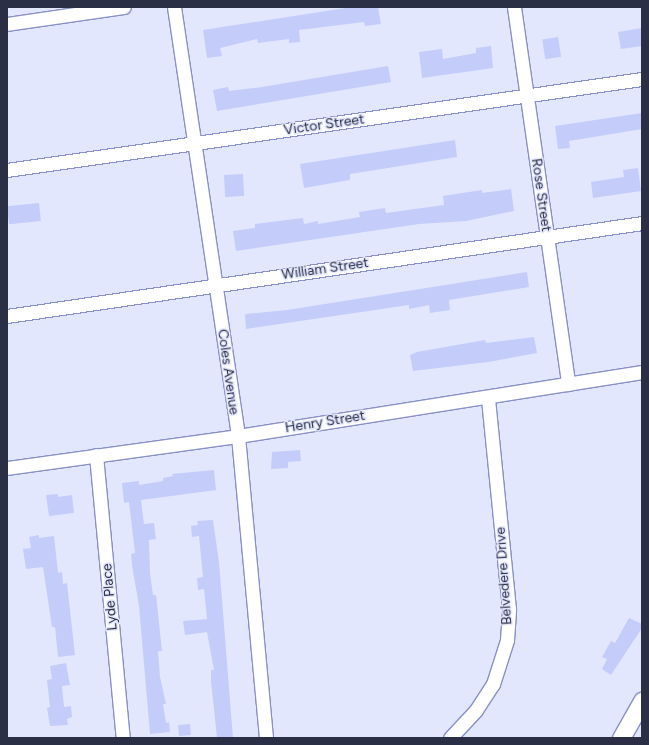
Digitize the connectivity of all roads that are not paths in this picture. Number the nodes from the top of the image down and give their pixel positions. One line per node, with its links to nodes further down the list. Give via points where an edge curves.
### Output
1 (124, 7): 4 (street)
2 (174, 7): 7 (street, Coles Avenue)
3 (514, 7): 6 (street, Rose Street)
4 (7, 24)
5 (642, 79): 6 (street, Victor Street)
6 (526, 96): 7 (street, Victor Street); 10 (street, Rose Street)
7 (195, 143): 8 (street, Victor Street); 11 (street, Coles Avenue)
8 (7, 170)
9 (642, 223): 10 (street, William Street)
10 (547, 237): 11 (street, William Street); 14 (street, Rose Street)
11 (216, 286): 12 (street, William Street); 16 (street, Coles Avenue)
12 (7, 316)
13 (642, 372): 14 (street, Henry Street)
14 (568, 384): 15 (street, Henry Street)
15 (488, 397): 16 (street, Henry Street); 22 (street, Belvedere Drive, via 508,598 508,640 493,684 476,710)
16 (238, 436): 17 (street, Henry Street); 21 (street, Coles Avenue)
17 (96, 455): 18 (street, Henry Street); 20 (street, Lyde Place)
18 (7, 468)
19 (642, 701): 23 (street)
20 (123, 738)
21 (266, 738)
22 (450, 738)
23 (621, 738)

